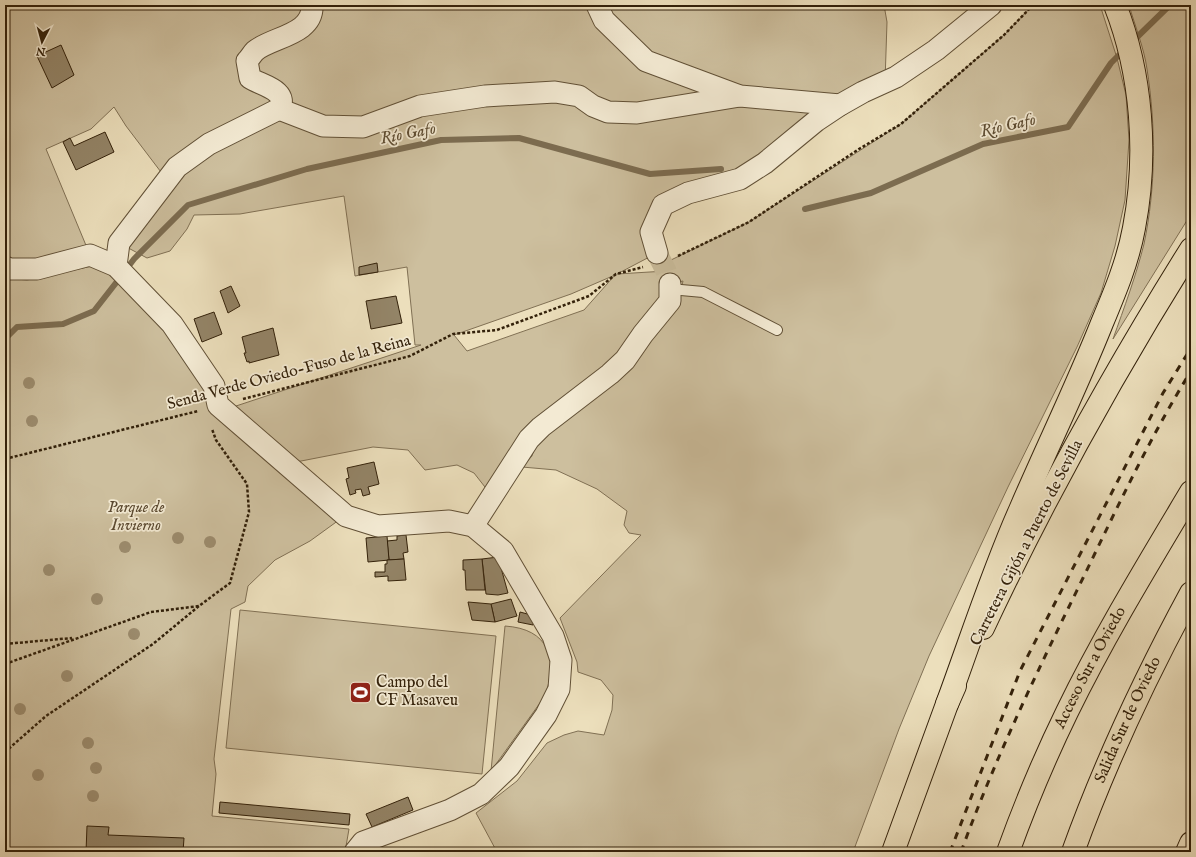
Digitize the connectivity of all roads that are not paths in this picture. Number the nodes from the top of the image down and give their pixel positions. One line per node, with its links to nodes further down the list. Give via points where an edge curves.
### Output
1 (312, 5): 7 (street, via 308,20 300,29 255,51 247,61 250,78 270,86 280,98)
2 (597, 5): 5 (street, via 604,20 646,61)
3 (991, 5): 6 (street, via 936,50 896,77)
4 (1115, 5): 17 (highway, via 1127,39 1138,92 1139,193 1134,228 1119,281 1077,386 1003,550)
5 (740, 96): 6 (street); 7 (street, via 637,113 608,112 579,96 555,92 486,96 420,106 362,127 323,126)
6 (840, 105): 9 (street, via 816,121 765,163 740,178 688,193 663,204 651,232)
7 (279, 109): 10 (street, via 209,144 177,167 119,243)
8 (1191, 249): 17 (highway, Carretera Gijón a Puerto de Sevilla, via 1144,325 1019,551)
9 (661, 258)
10 (116, 266): 11 (street, via 90,255 36,269); 15 (street, via 172,324 214,386 218,405 346,516 378,526 449,521)
11 (5, 267)
12 (670, 286): 13 (lane, via 703,292); 15 (street, via 670,301 625,360 529,439)
13 (777, 330)
14 (1191, 492): 21 (highway, Acceso Sur a Oviedo, via 1120,612 1067,711)
15 (473, 526): 19 (street, via 503,551 553,636 561,660 559,689 546,715 508,766 481,794 450,810)
16 (1191, 593): 22 (highway, Salida Sur de Oviedo, via 1158,656 1114,752)
17 (947, 704): 20 (highway, Carretera Gijón a Puerto de Sevilla)
18 (1191, 843): 23 (highway)
19 (359, 847)
20 (893, 852)
21 (1008, 852)
22 (1073, 852)
23 (1187, 852)

